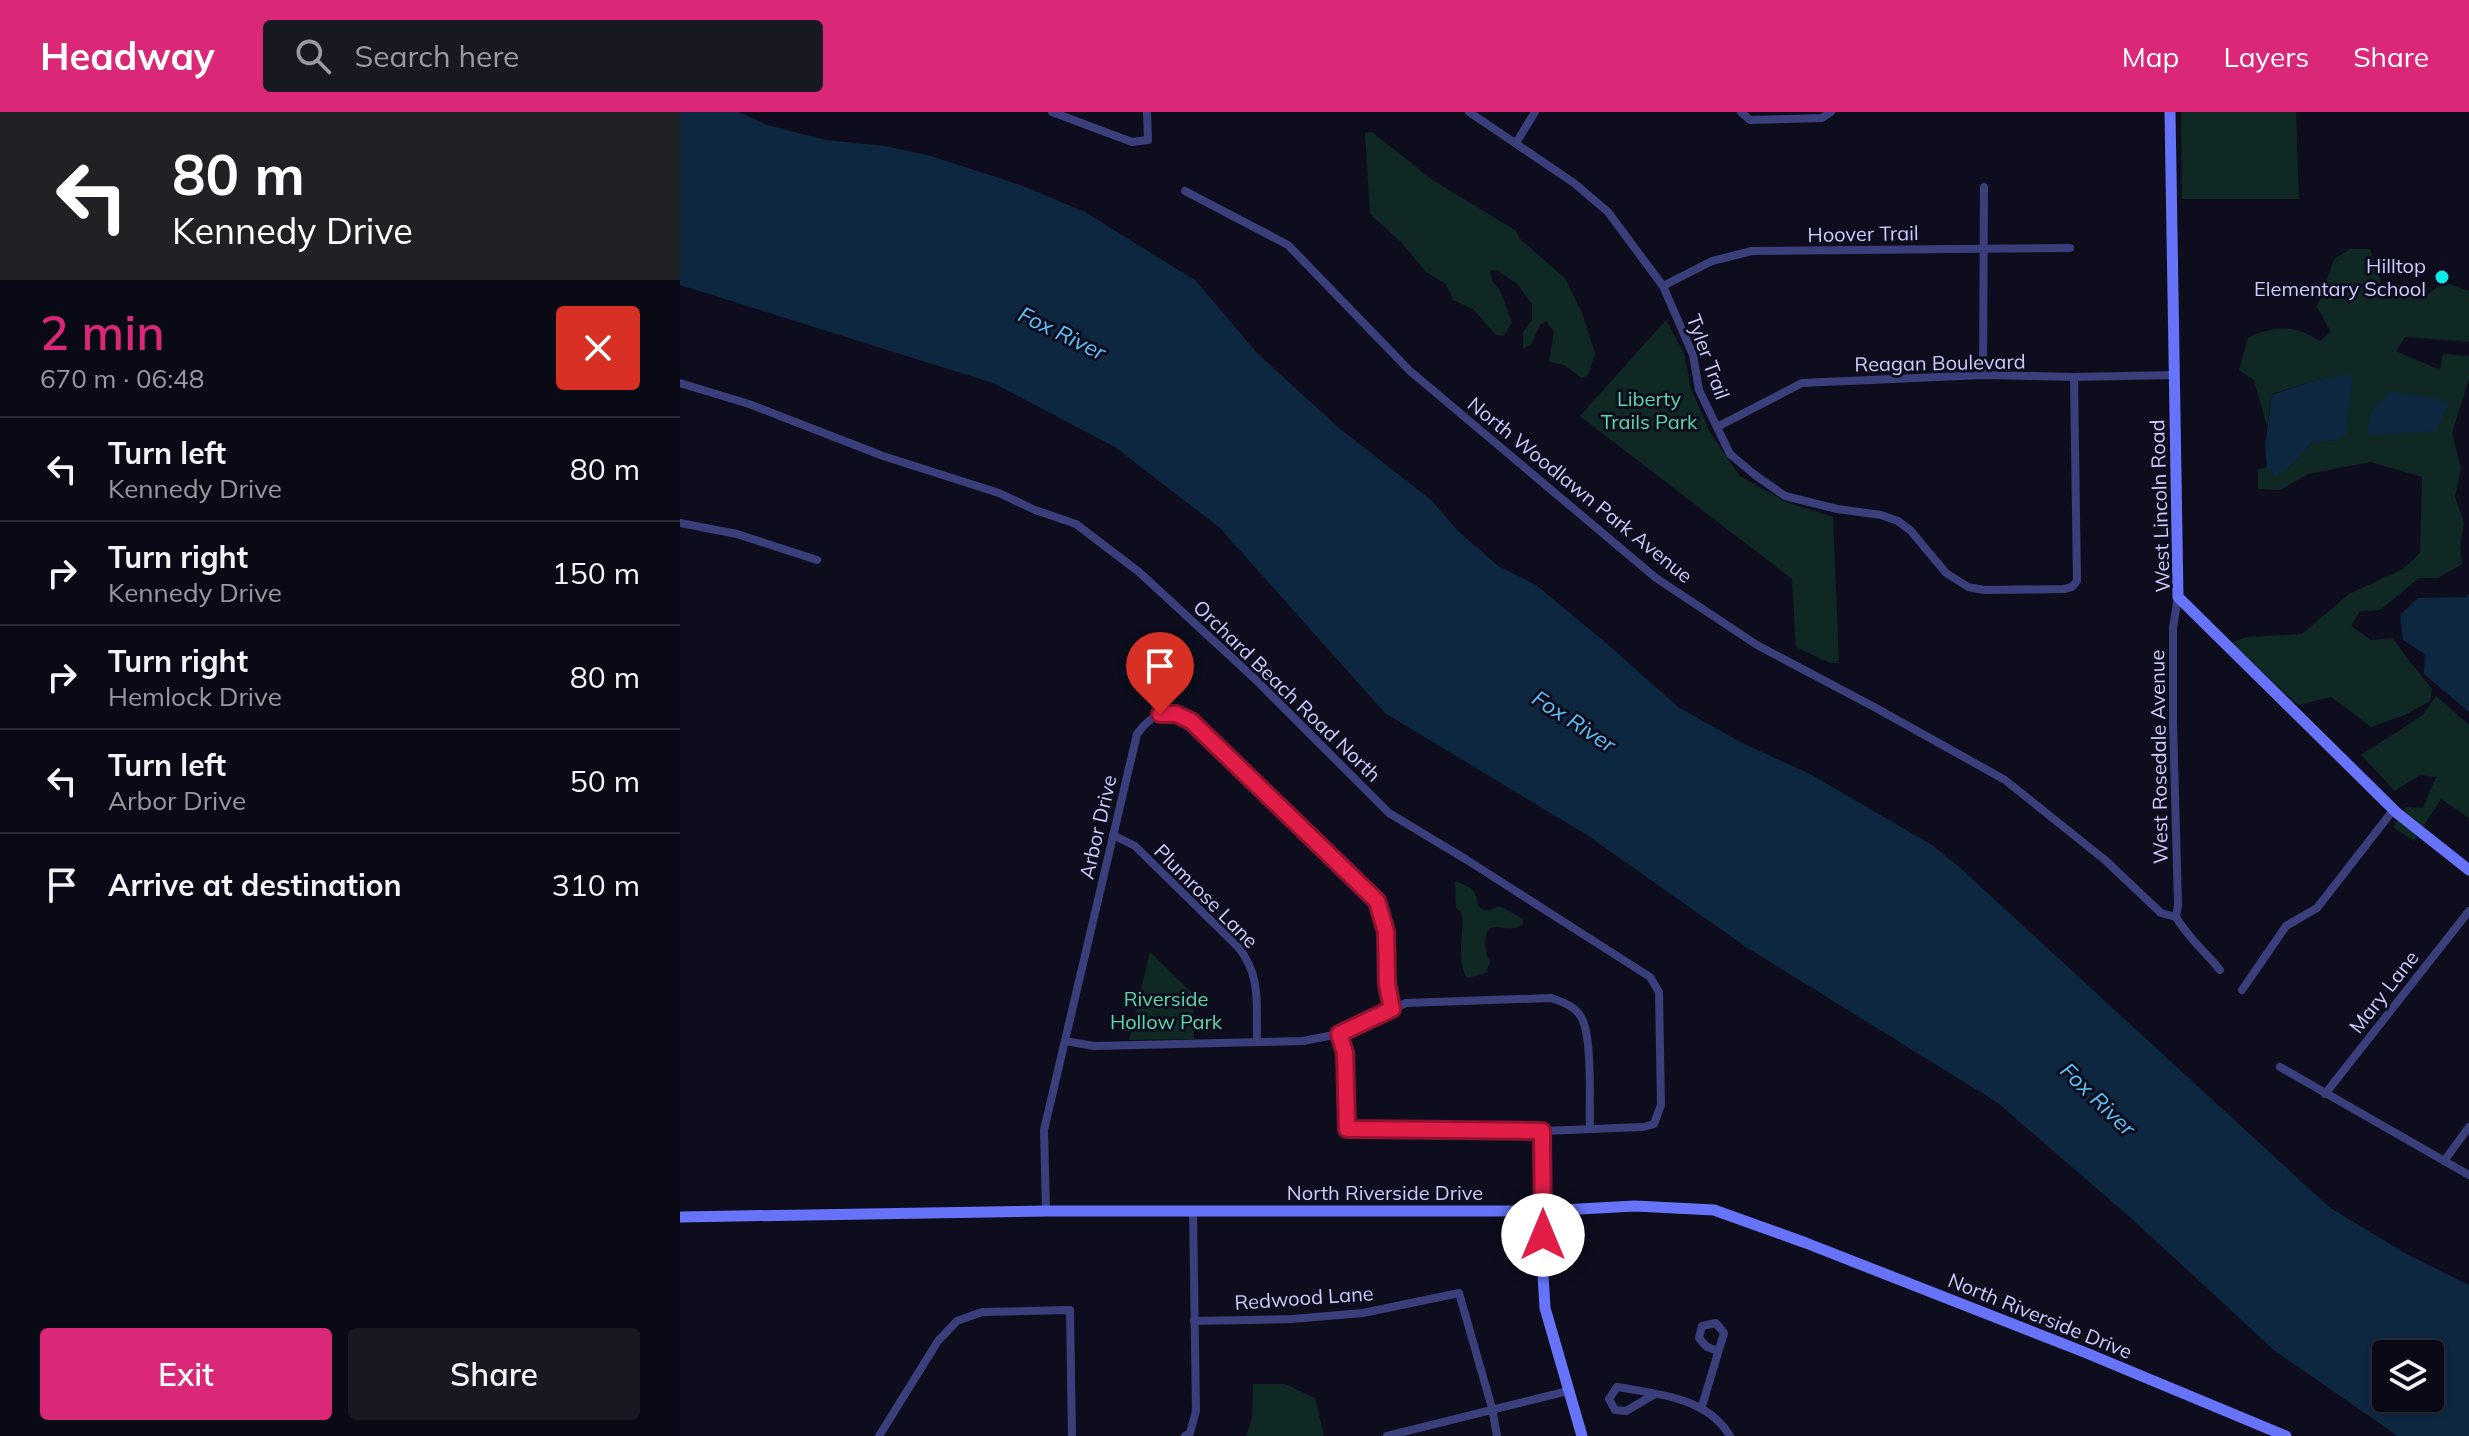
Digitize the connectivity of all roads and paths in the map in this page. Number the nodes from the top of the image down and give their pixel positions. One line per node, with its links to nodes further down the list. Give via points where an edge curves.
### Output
1 (1052, 112): 2 (street, via 1132,142 1148,140)
2 (1147, 112)
3 (1469, 112): 8 (street, Tyler Trail)
4 (1535, 112): 8 (street)
5 (1741, 112): 6 (street, via 1750,120 1822,118)
6 (1831, 112)
7 (2170, 112): 15 (street, West Lincoln Road)
8 (1516, 143): 13 (street, Tyler Trail, via 1608,212)
9 (1984, 187): 11 (street)
10 (1185, 191): 26 (street, North Woodlawn Park Avenue, via 1288,245 1410,371 1656,578 1757,645 2005,780 2161,913)
11 (1984, 248): 12 (street, Hoover Trail); 13 (street, Hoover Trail, via 1752,251 1712,261); 14 (street)
12 (2070, 248)
13 (1663, 286): 18 (street, Tyler Trail)
14 (1983, 375): 16 (street, Reagan Boulevard); 18 (street, Reagan Boulevard, via 1802,383)
15 (2174, 375): 16 (street, Reagan Boulevard); 21 (street, West Lincoln Road)
16 (2074, 377): 18 (street, Tyler Trail, via 2078,573 2074,584 2064,589 1968,587 1946,573 1898,521 1785,496 1730,454)
17 (680, 383): 36 (street, Orchard Beach Road North, via 1076,524 1139,572 1254,678 1389,813 1650,977 1659,992 1661,1105 1654,1124)
18 (1717, 427)
19 (680, 523): 20 (street, via 737,534)
20 (817, 560)
21 (2178, 597): 22 (street, West Lincoln Road); 26 (street, West Rosedale Avenue, via 2173,628)
22 (2394, 809): 24 (street, West Lincoln Road); 28 (street, via 2317,908 2286,926)
23 (1113, 835): 29 (street, Arbor Drive, via 1137,734 1160,714 1191,721 1377,901 1386,932); 31 (street, Arbor Drive); 32 (street, Plumrose Lane, via 1135,846 1249,960 1256,978)
24 (2469, 870)
25 (2469, 911): 34 (street, Mary Lane)
26 (2176, 917): 27 (street, North Woodlawn Park Avenue)
27 (2220, 970)
28 (2242, 990)
29 (1392, 1009): 30 (street); 36 (street, via 1406,1003 1551,998 1568,1005 1581,1016 1587,1031)
30 (1339, 1034): 32 (street); 37 (street, via 1345,1053 1347,1129)
31 (1065, 1041): 32 (street, via 1094,1046); 41 (street, Arbor Drive, via 1044,1130)
32 (1257, 1042)
33 (2280, 1067): 34 (street)
34 (2325, 1094): 38 (street)
35 (2469, 1127): 38 (street)
36 (1590, 1129): 37 (street)
37 (1542, 1131): 42 (street)
38 (2444, 1161): 39 (street)
39 (2469, 1175)
40 (1193, 1210): 41 (street, North Riverside Drive); 42 (street, North Riverside Drive); 44 (street)
41 (1046, 1211): 43 (street, North Riverside Drive)
42 (1543, 1211): 46 (street, via 1545,1308); 57 (street, North Riverside Drive, via 1635,1206 1714,1210)
43 (680, 1217)
44 (1194, 1321): 49 (street, Redwood Lane, via 1363,1313 1459,1293); 52 (street, via 1196,1411)
45 (1718, 1351): 48 (street)
46 (1568, 1391): 49 (street); 55 (street)
47 (1655, 1394): 47 (street, via 1617,1387 1609,1399 1615,1410 1626,1411); 48 (street)
48 (1702, 1406): 56 (street)
49 (1492, 1408): 53 (street); 54 (street, Redwood Lane)
50 (879, 1436): 51 (street, via 938,1341 957,1321 982,1312 1070,1310)
51 (1072, 1436)
52 (1185, 1436)
53 (1387, 1436)
54 (1497, 1436)
55 (1582, 1436)
56 (1730, 1436)
57 (2286, 1436)

